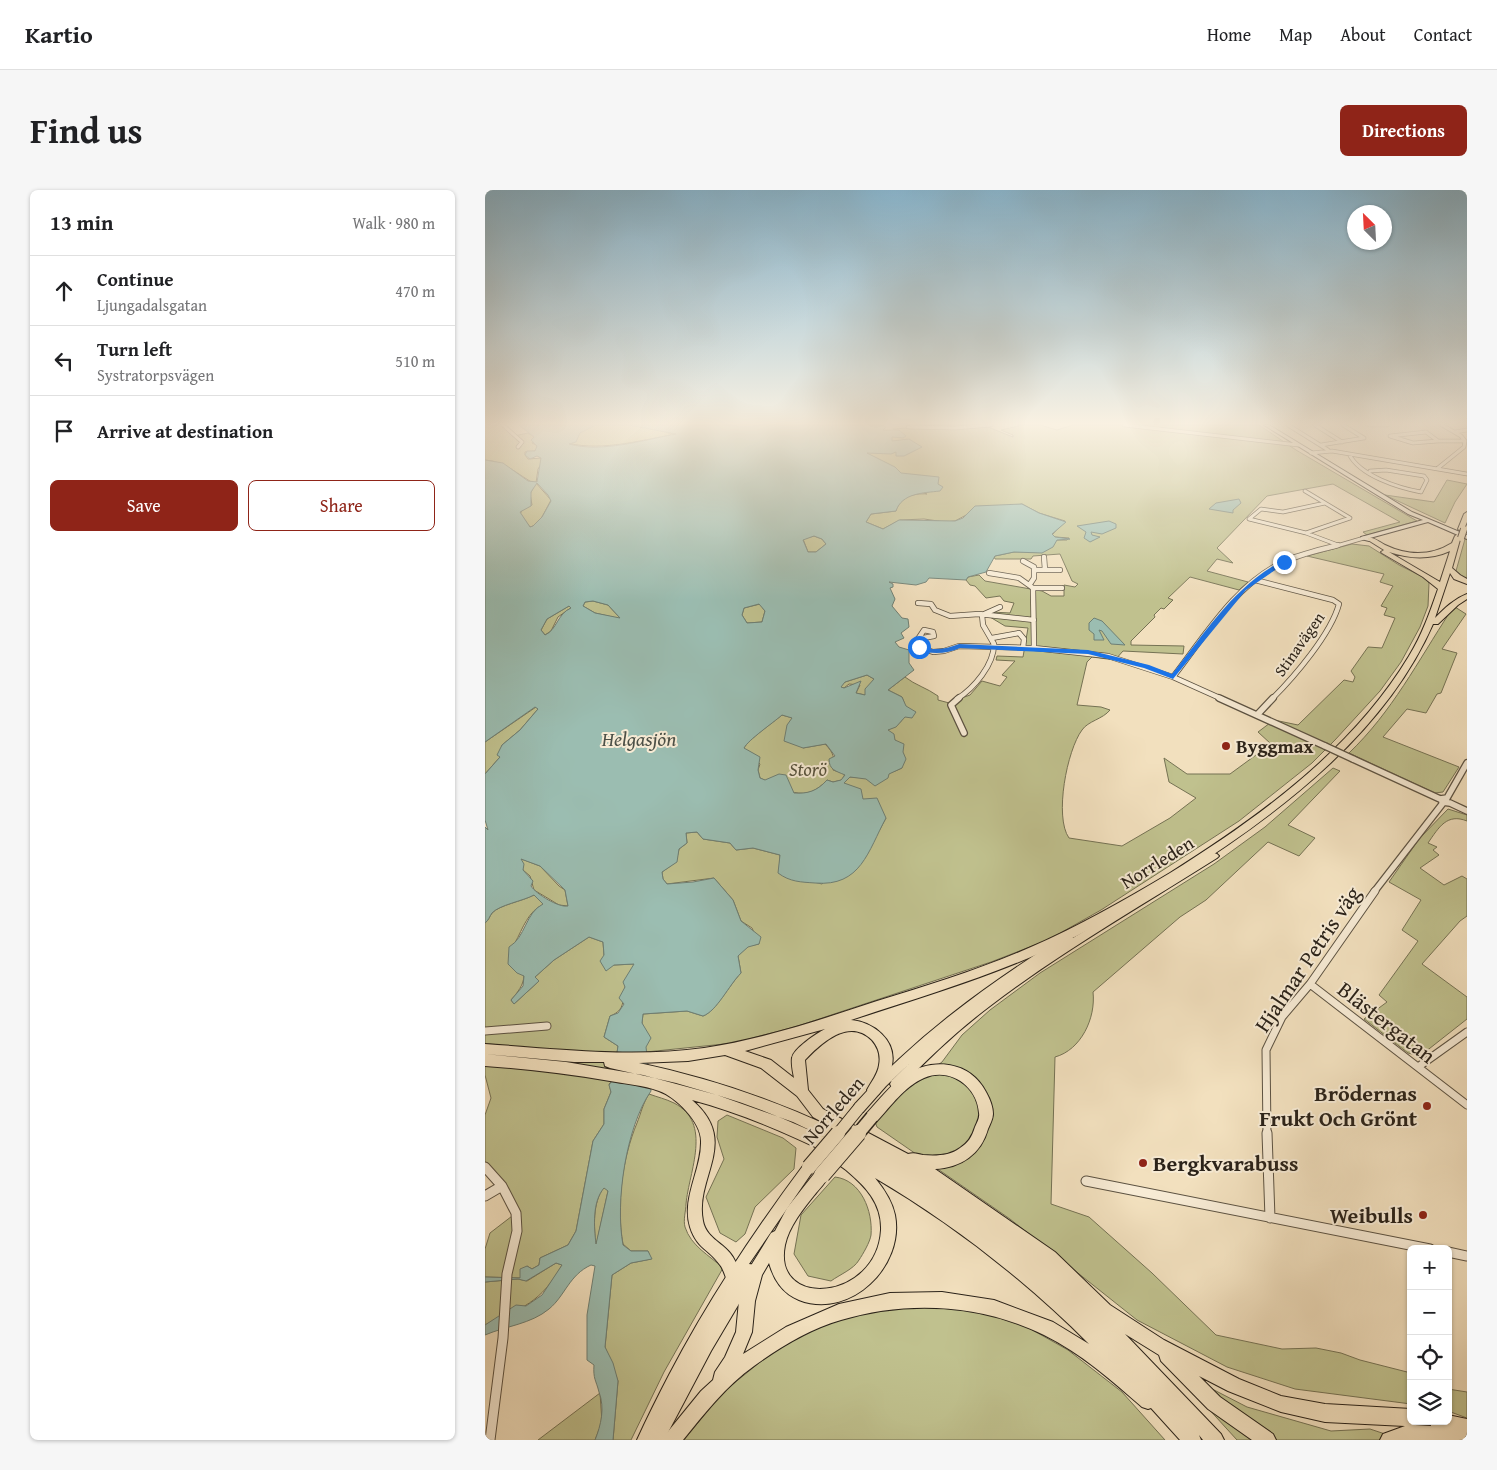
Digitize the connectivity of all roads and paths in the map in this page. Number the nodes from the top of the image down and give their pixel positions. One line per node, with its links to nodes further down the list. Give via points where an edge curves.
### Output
1 (1360, 483): 7 (street)
2 (1390, 483): 3 (street, via 1419,492)
3 (1425, 483)
4 (1305, 491): 5 (street)
5 (1325, 503): 9 (street, via 1350,518); 9 (street, via 1283,512 1261,508 1249,519)
6 (1467, 514): 10 (highway, Norrleden)
7 (1428, 521): 10 (street); 11 (street)
8 (1467, 522): 10 (highway, Norrleden)
9 (1306, 533): 12 (street)
10 (1462, 535): 11 (highway, via 1439,554 1417,556 1389,550); 18 (highway, Norrleden); 24 (highway, Norrleden)
11 (1368, 539): 12 (street); 24 (highway, via 1402,564 1438,582)
12 (1338, 545): 20 (street, via 1284,562)
13 (1044, 557): 16 (street)
14 (1023, 562): 15 (street, via 1032,564)
15 (1034, 570): 16 (street); 22 (street)
16 (1045, 570): 17 (street)
17 (1061, 570)
18 (1451, 570): 21 (highway); 31 (highway, Norrleden)
19 (989, 573): 22 (street, via 1019,578)
20 (1255, 580): 37 (street, via 1244,589); 38 (street, Stinavägen, via 1339,604 1319,641 1292,679)
21 (1467, 582)
22 (1032, 586): 23 (street); 30 (street)
23 (1063, 588)
24 (1442, 589): 44 (highway, Norrleden, via 1431,621 1407,666 1373,712 1328,760 1238,833)
25 (1467, 596): 31 (highway)
26 (918, 603): 29 (street, via 931,604 935,610 950,616)
27 (987, 605): 29 (street)
28 (1000, 607): 29 (street)
29 (983, 613): 30 (street); 32 (street, via 982,623)
30 (1035, 620): 36 (street)
31 (1435, 622): 43 (highway, Norrleden, via 1400,684 1356,737 1293,796)
32 (992, 638): 34 (street); 35 (street, via 1019,633 1024,639)
33 (918, 639): 34 (street, via 919,647 926,651 945,651 959,646)
34 (994, 647): 35 (street); 39 (street, via 979,681 951,705)
35 (1023, 648): 36 (street)
36 (1034, 648): 37 (street, via 1108,656)
37 (1173, 677): 38 (street)
38 (1257, 715): 41 (street, bridge)
39 (964, 733)
40 (1467, 763): 41 (street, Hjalmar Petris väg)
41 (1445, 801): 42 (street); 45 (street, Hjalmar Petris väg, via 1354,918)
42 (1467, 811)
43 (1214, 856): 55 (main road, Norrleden, via 988,1001 941,1040)
44 (1085, 928): 50 (highway, via 964,978 777,1038); 56 (main road, Norrleden, via 970,1004)
45 (1310, 984): 53 (street, Blästergatan); 68 (street, Hjalmar Petris väg, via 1282,1017 1266,1050)
46 (547, 1026): 47 (street)
47 (486, 1031)
48 (1467, 1032): 53 (street)
49 (485, 1049): 52 (highway, via 567,1055)
50 (726, 1050): 54 (highway); 57 (highway, via 765,1064)
51 (485, 1060): 52 (highway)
52 (603, 1063): 54 (highway); 54 (highway)
53 (1418, 1067): 58 (street, Blästergatan)
54 (654, 1073): 60 (highway); 72 (highway, via 697,1111 706,1126 708,1152 697,1199 696,1224 706,1242 728,1261); 83 (highway, via 710,1084 796,1115 901,1168 1000,1235 1072,1296)
55 (892, 1088): 59 (highway)
56 (874, 1090): 57 (highway, via 886,1064 882,1042 865,1027 843,1026 818,1038 798,1058); 59 (main road, Norrleden)
57 (801, 1092): 61 (highway, via 818,1113)
58 (1467, 1106)
59 (869, 1113): 61 (highway, via 910,1079 925,1071 950,1069 980,1089 987,1114 977,1142 960,1156 943,1162 920,1162); 63 (highway, bridge); 63 (main road, Norrleden)
60 (820, 1140): 67 (highway, via 853,1166 883,1201 888,1225 883,1254 863,1281 844,1292 822,1296 802,1293 786,1283 777,1267 776,1250); 78 (highway, via 923,1198 1010,1261 1089,1331)
61 (895, 1154): 73 (highway, via 925,1170 1050,1257 1104,1311)
62 (485, 1167): 65 (street)
63 (816, 1172): 67 (highway); 72 (main road, Norrleden, via 769,1221)
64 (1086, 1181): 68 (street)
65 (502, 1186): 66 (street); 79 (street, via 516,1213 517,1231 507,1274 503,1338)
66 (485, 1196)
67 (788, 1218): 74 (highway, via 755,1272 744,1332 731,1362); 81 (main road, via 743,1282)
68 (1270, 1218): 69 (street)
69 (1409, 1245)
70 (1452, 1253): 71 (street)
71 (1467, 1256)
72 (733, 1277): 80 (main road, Norrleden, via 686,1358)
73 (1158, 1346): 75 (highway, via 1234,1385 1281,1404 1325,1413); 84 (highway, via 1214,1403)
74 (710, 1393): 78 (highway, via 760,1351 815,1320 875,1302 943,1299 994,1308 1049,1328 1103,1364); 82 (highway)
75 (1407, 1418)
76 (1452, 1424): 77 (highway)
77 (1467, 1428)
78 (1190, 1438)
79 (490, 1440)
80 (645, 1440)
81 (656, 1440)
82 (672, 1440)
83 (1215, 1440)
84 (1267, 1440)
85 (1389, 1440): 86 (highway, via 1417,1432)
86 (1458, 1440)

